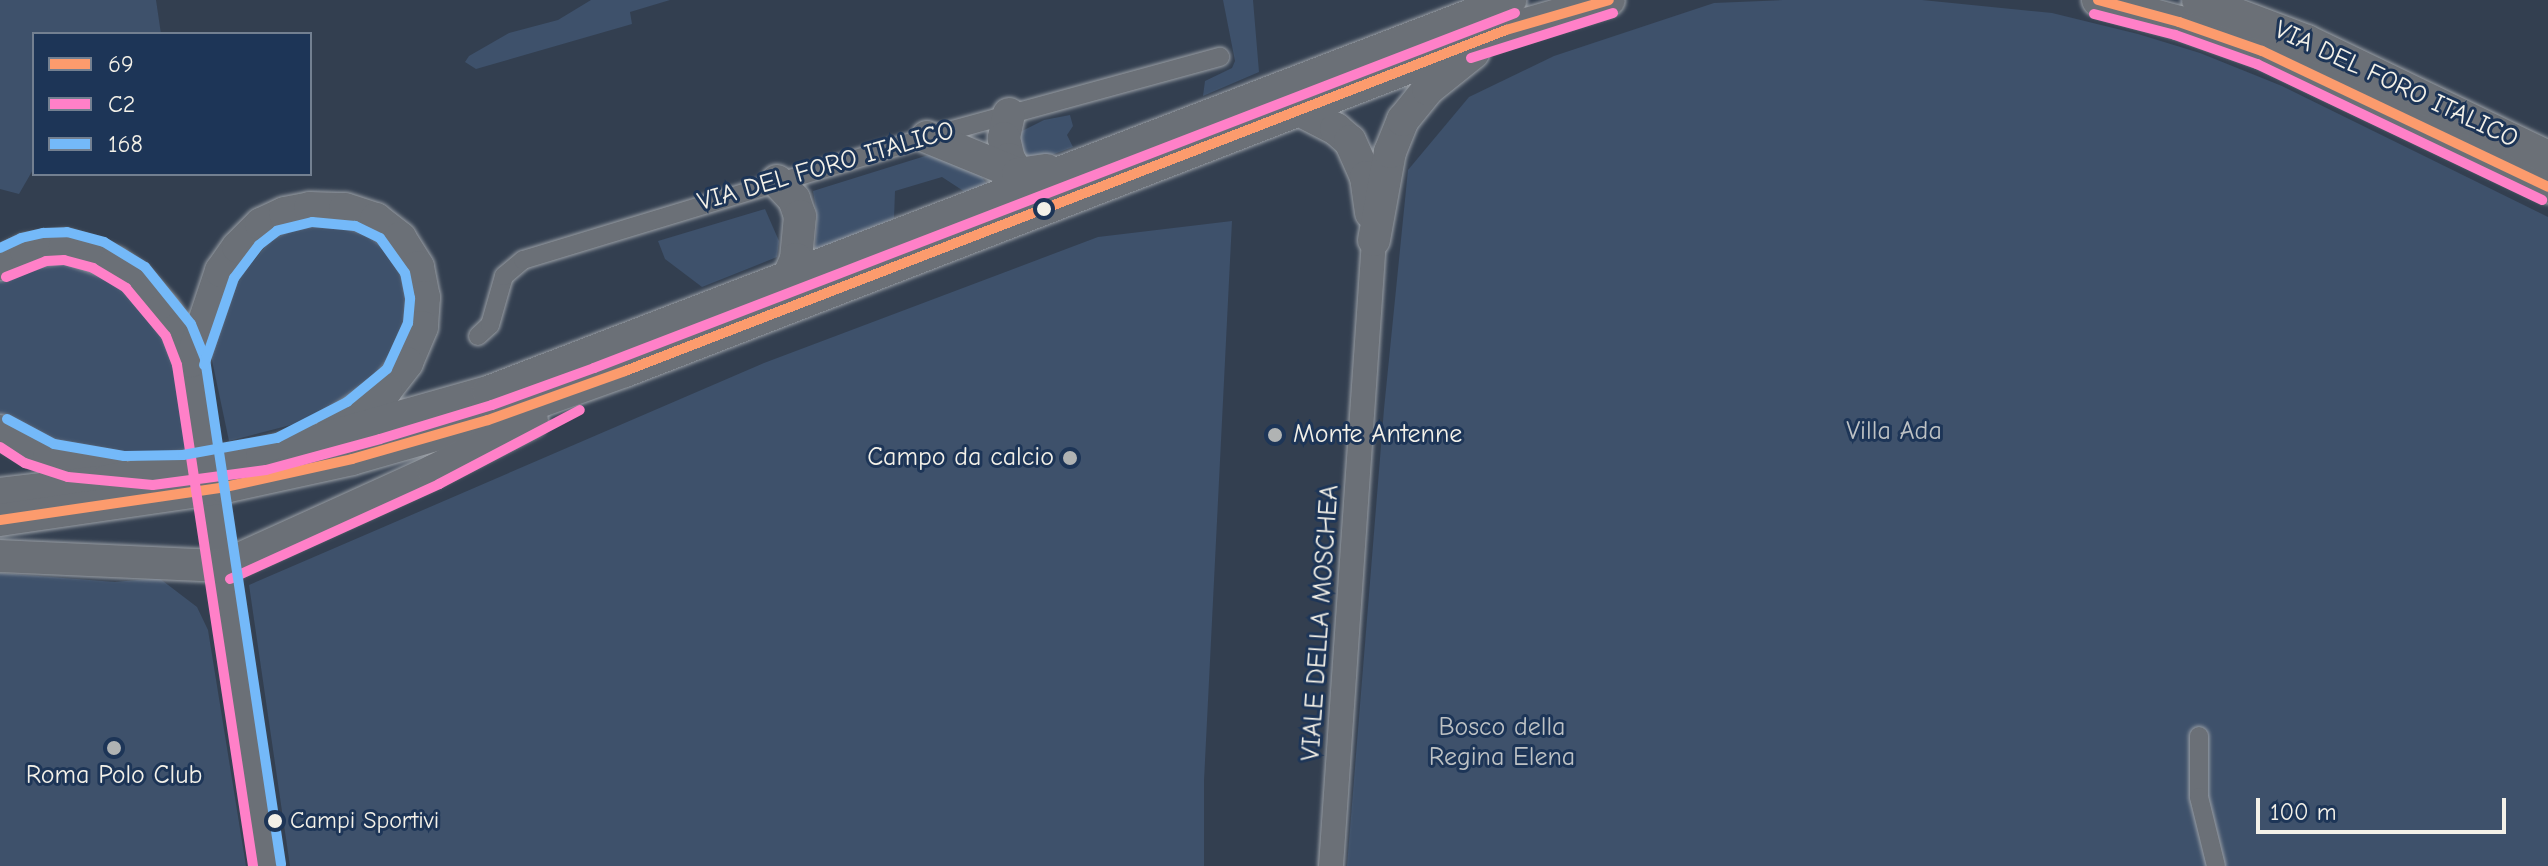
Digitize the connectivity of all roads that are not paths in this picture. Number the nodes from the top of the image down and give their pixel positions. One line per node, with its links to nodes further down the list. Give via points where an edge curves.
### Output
1 (1609, 0): 4 (highway)
2 (2098, 0): 13 (highway, VIA DEL FORO ITALICO, via 2207,31 2287,62)
3 (2198, 0): 10 (highway, VIA DEL FORO ITALICO, via 2307,41)
4 (1508, 15): 6 (highway); 9 (highway); 14 (highway, via 1428,89 1403,120 1390,152)
5 (1220, 57): 7 (street, VIA DEL FORO ITALICO)
6 (1299, 110): 14 (highway, via 1336,129 1354,148 1366,177); 19 (highway)
7 (1009, 114): 8 (street, VIA DEL FORO ITALICO); 11 (highway, via 1004,138)
8 (927, 137): 11 (highway); 12 (street, VIA DEL FORO ITALICO)
9 (1106, 156): 11 (highway); 16 (highway)
10 (2548, 157)
11 (1018, 174)
12 (777, 181): 16 (highway, via 794,199 800,216 799,244); 17 (street, VIA DEL FORO ITALICO, via 518,263 504,276 490,325)
13 (2548, 187)
14 (1374, 240): 30 (street, VIALE DELLA MOSCHEA)
15 (0, 264): 18 (highway, via 26,251 65,246 115,263 164,309)
16 (788, 278): 21 (highway, via 488,392)
17 (478, 336)
18 (191, 361): 21 (highway, via 221,271 261,224 297,210 332,207 389,227 422,279 424,312 417,344 398,378 368,406); 22 (main road)
19 (625, 371): 25 (highway, via 488,420 352,459 212,489); 27 (highway, via 490,443)
20 (0, 431): 22 (highway, via 31,450 71,463 138,470)
21 (282, 451): 22 (highway)
22 (194, 458): 23 (highway)
23 (0, 494)
24 (214, 511): 27 (main road)
25 (0, 520)
26 (0, 556): 27 (highway)
27 (224, 566): 29 (main road)
28 (2199, 736): 31 (street, via 2199,797)
29 (267, 866)
30 (1331, 866)
31 (2216, 866)

